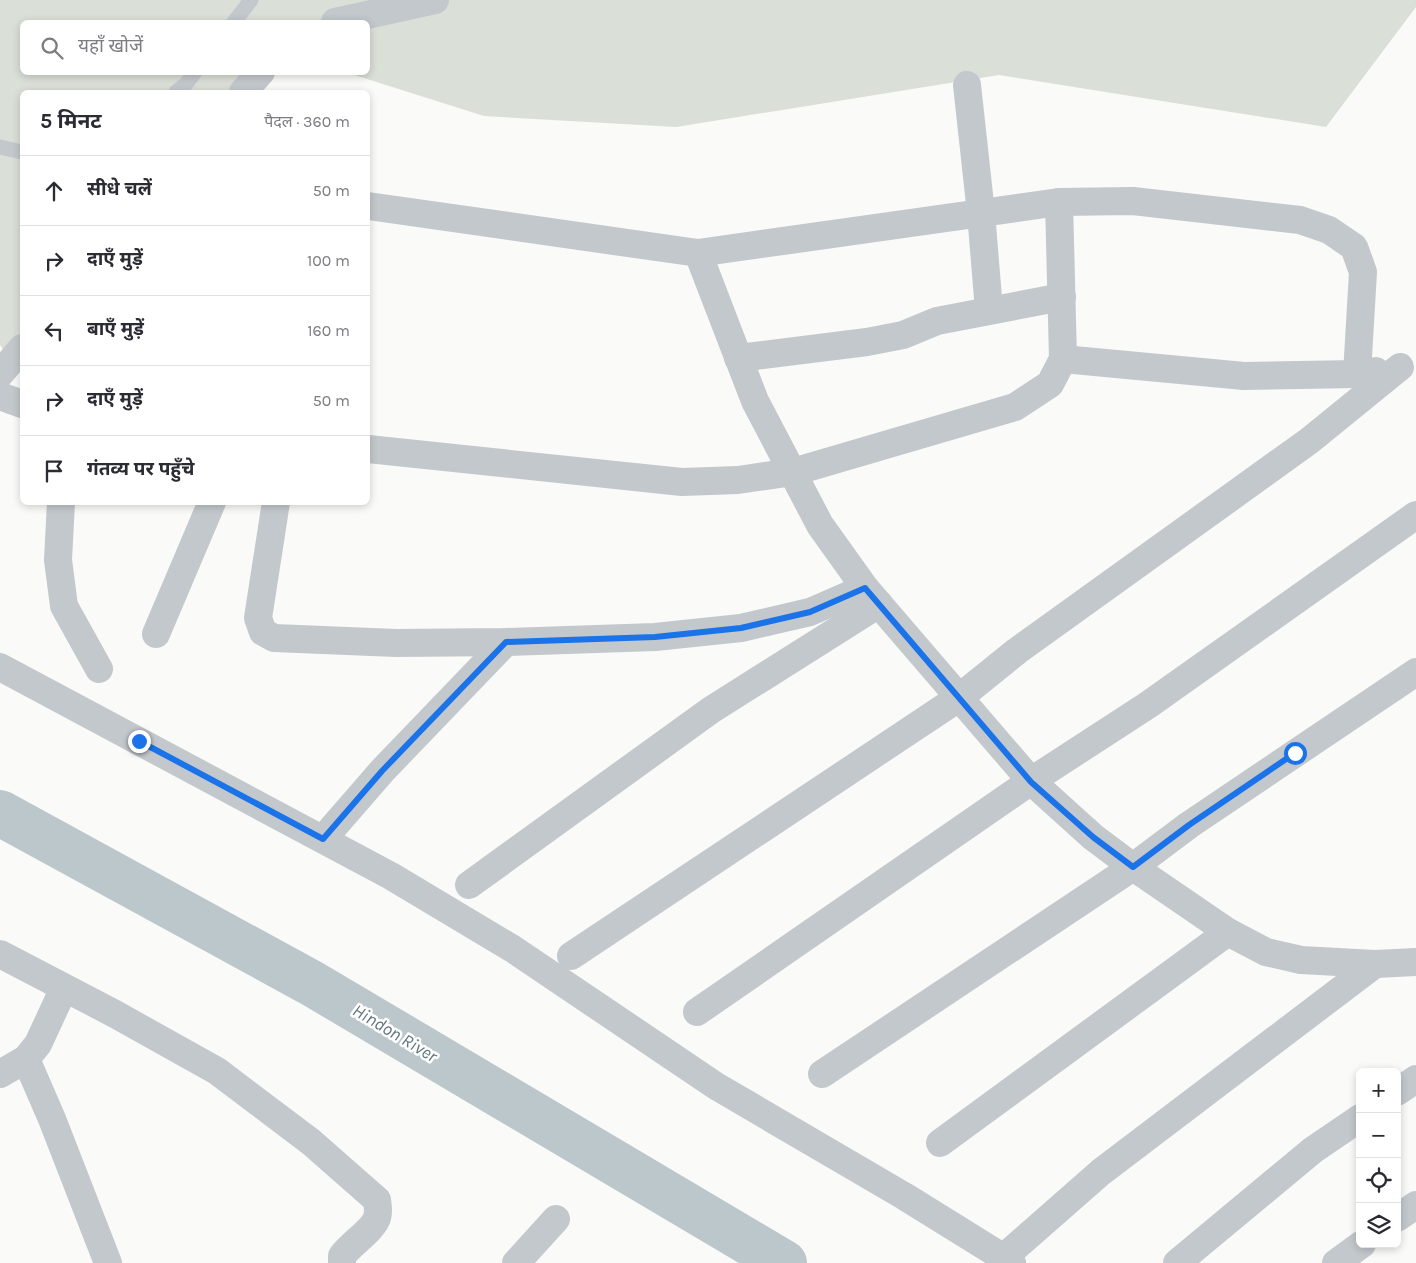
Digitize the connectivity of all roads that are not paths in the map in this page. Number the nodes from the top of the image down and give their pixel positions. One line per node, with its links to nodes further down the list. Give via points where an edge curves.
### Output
1 (251, 0): 3 (lane)
2 (435, 0): 4 (street)
3 (236, 20)
4 (344, 20)
5 (193, 75): 8 (lane)
6 (258, 75): 9 (street)
7 (967, 85): 14 (street)
8 (178, 90)
9 (245, 90)
10 (0, 147): 11 (lane)
11 (20, 152)
12 (1059, 202): 14 (street); 16 (street); 23 (street, via 1133,201 1300,220 1329,230 1354,247 1363,272)
13 (370, 206): 15 (street)
14 (981, 213): 15 (street); 17 (street)
15 (698, 253): 19 (street)
16 (1062, 298): 17 (street); 20 (street)
17 (989, 310): 19 (street, via 937,321 903,335 867,342)
18 (20, 350): 22 (street)
19 (738, 358): 27 (street, via 755,401)
20 (1063, 359): 23 (street, via 1244,376); 27 (street, via 1050,384 1015,406)
21 (1408, 364): 23 (street); 38 (street, via 1309,441 1017,650)
22 (0, 374)
23 (1357, 374)
24 (0, 396): 25 (street)
25 (20, 403)
26 (370, 449): 27 (street, via 682,482 738,480)
27 (793, 472): 32 (street, via 820,525)
28 (61, 505): 36 (street, via 58,560 64,606)
29 (211, 505): 33 (street)
30 (276, 505): 34 (street, via 258,618 263,632 274,638)
31 (1416, 515): 39 (street, via 1148,705)
32 (872, 596): 34 (street, via 741,628 655,637); 38 (street); 42 (street)
33 (156, 634)
34 (506, 642): 40 (street, via 389,764)
35 (0, 666): 40 (street)
36 (99, 669)
37 (1416, 672): 41 (street, via 1189,825)
38 (960, 697): 39 (street); 45 (street)
39 (1031, 782): 41 (street, via 1093,837); 49 (street)
40 (323, 839): 61 (street, via 513,949 716,1086)
41 (1133, 867): 43 (street); 52 (street)
42 (469, 884)
43 (1228, 932): 47 (street, via 1266,952 1301,960); 56 (street)
44 (0, 954): 48 (street)
45 (571, 956)
46 (1416, 962): 47 (street)
47 (1376, 964): 61 (street, via 1101,1172)
48 (64, 988): 50 (street, via 38,1044); 62 (street, via 217,1071 311,1142 378,1200 376,1222)
49 (697, 1012)
50 (26, 1059): 51 (street); 63 (street)
51 (0, 1074)
52 (822, 1074)
53 (1416, 1079): 54 (street)
54 (1401, 1089)
55 (1356, 1121): 65 (street, via 1313,1150)
56 (940, 1143)
57 (1416, 1205): 58 (street)
58 (1401, 1215)
59 (556, 1219): 64 (street)
60 (1357, 1248): 66 (street)
61 (1008, 1260)
62 (339, 1261)
63 (108, 1263)
64 (516, 1263)
65 (1177, 1263)
66 (1336, 1263)

